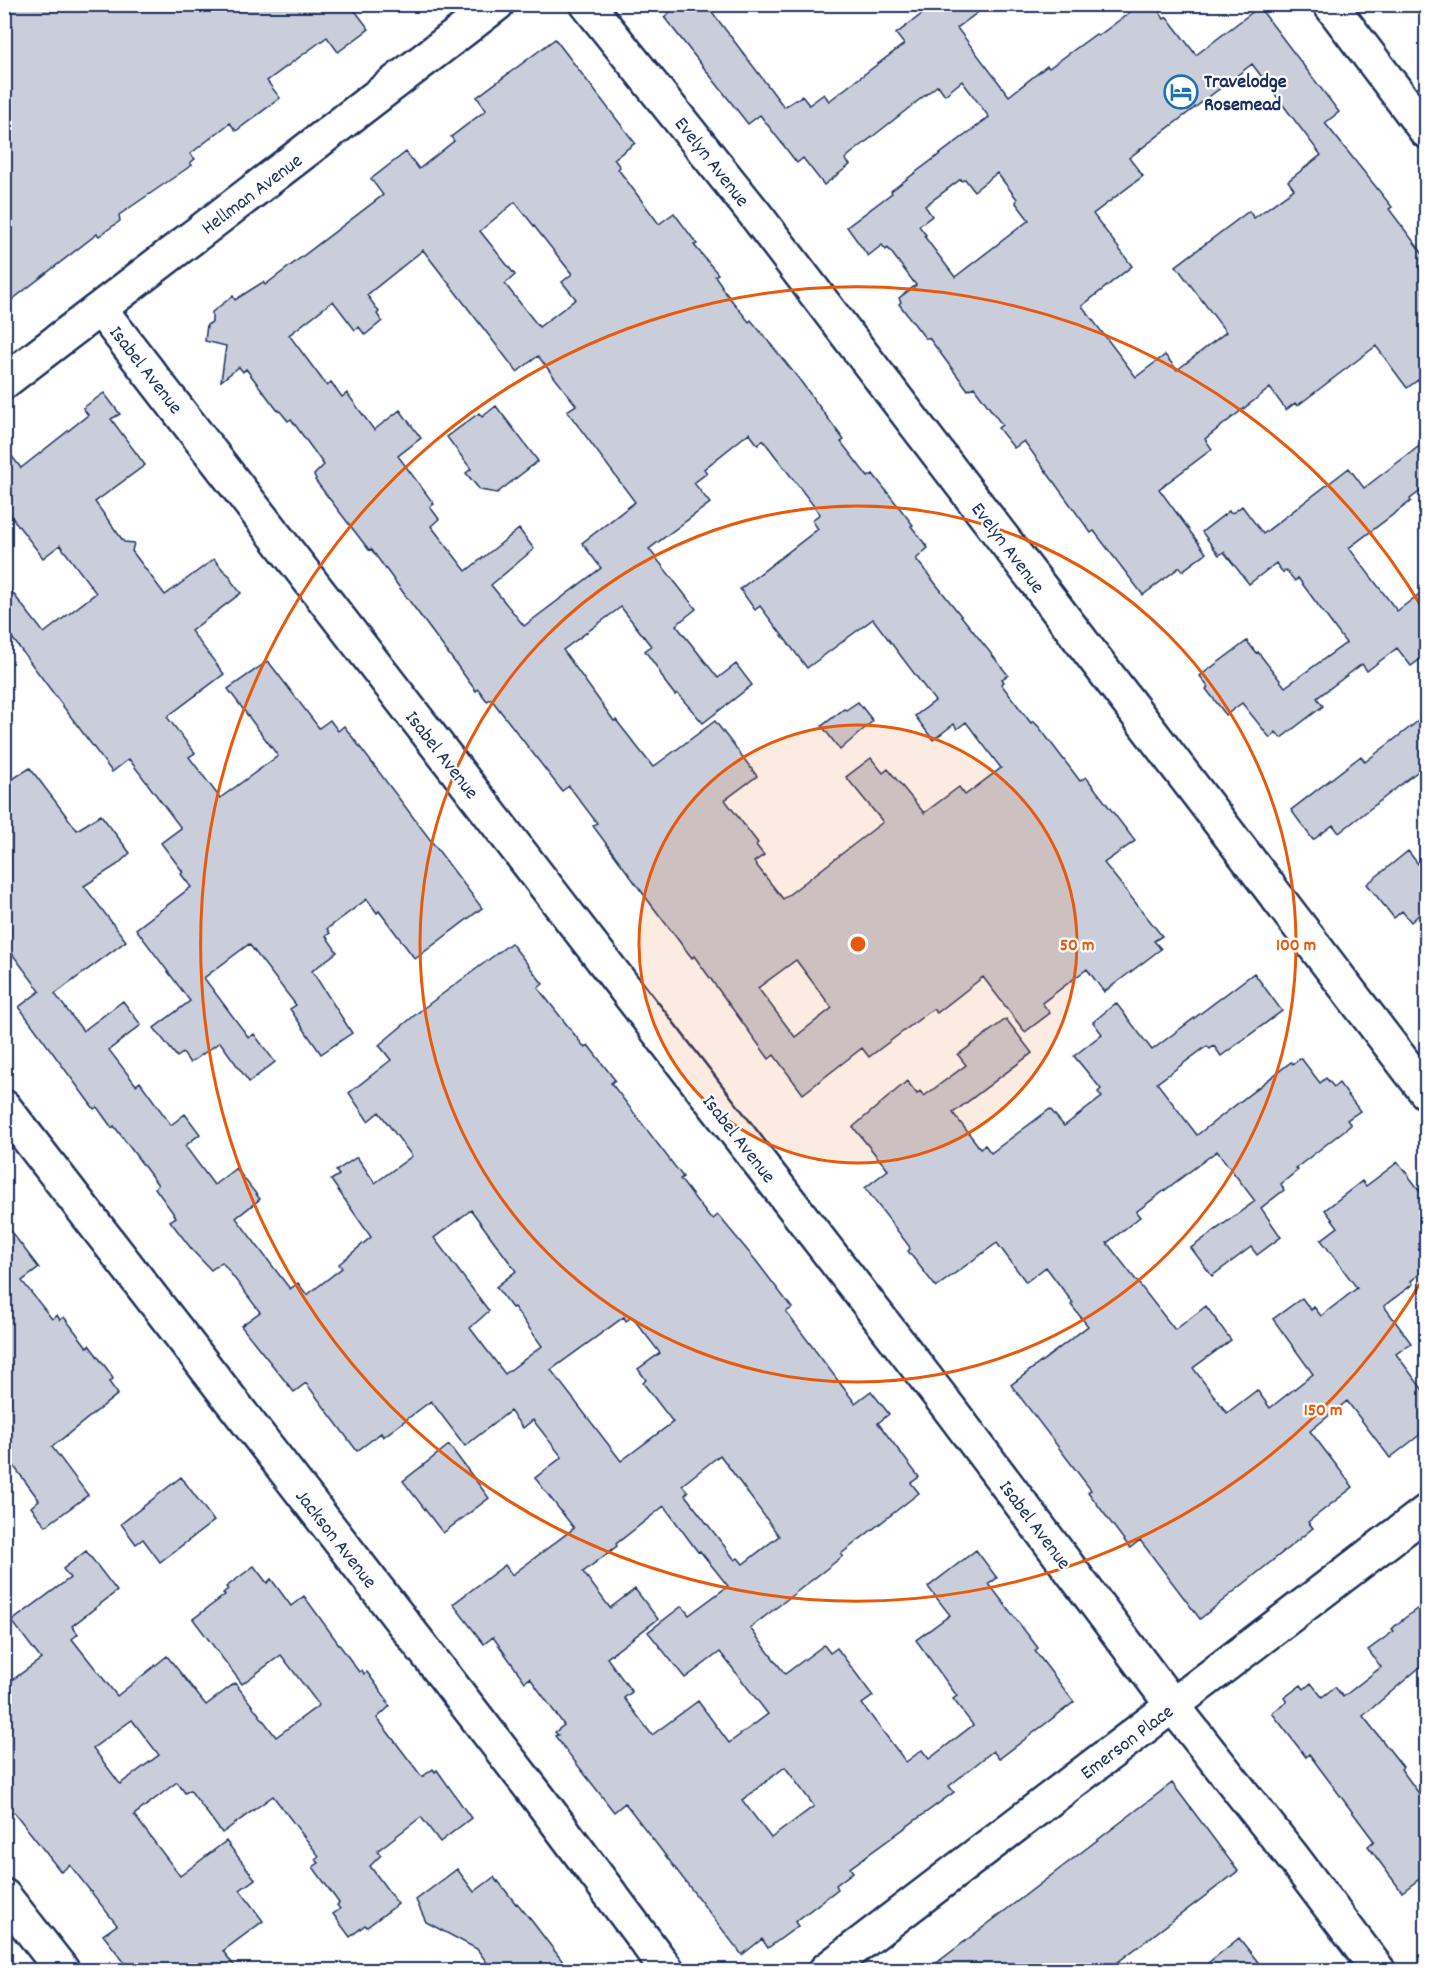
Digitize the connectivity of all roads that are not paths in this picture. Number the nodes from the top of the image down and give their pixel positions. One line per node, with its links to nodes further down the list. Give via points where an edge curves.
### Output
1 (497, 4): 5 (street, Hellman Avenue)
2 (587, 4): 7 (street, Evelyn Avenue, via 755,214)
3 (1330, 4): 4 (street)
4 (1426, 131)
5 (100, 309): 6 (street, Hellman Avenue); 10 (street, Isabel Avenue, via 949,1408)
6 (4, 382)
7 (1426, 1092)
8 (4, 1107): 13 (street, Jackson Avenue, via 532,1788)
9 (1426, 1512): 10 (street, Emerson Place)
10 (1173, 1706): 14 (street, Emerson Place); 15 (street, Isabel Avenue)
11 (4, 1896): 12 (street)
12 (62, 1971)
13 (668, 1971)
14 (826, 1971)
15 (1378, 1971)

